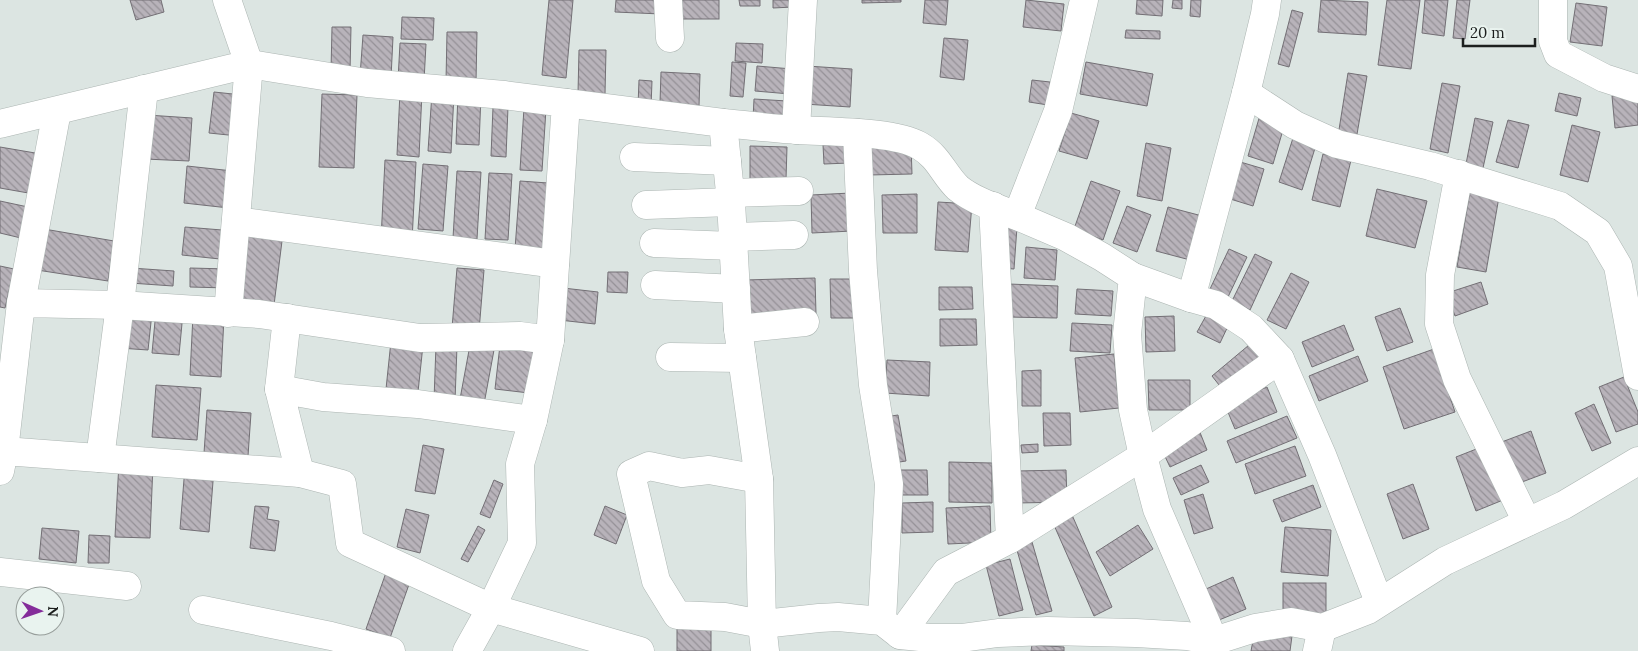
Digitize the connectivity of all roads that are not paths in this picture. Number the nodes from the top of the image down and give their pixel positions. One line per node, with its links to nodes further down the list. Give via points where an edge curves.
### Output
1 (227, 0): 8 (street)
2 (668, 0): 7 (street)
3 (803, 0): 16 (street)
4 (1084, 0): 24 (street, via 1058,111)
5 (1267, 0): 11 (street)
6 (1553, 0): 10 (street, via 1553,41 1558,54 1598,75)
7 (670, 38)
8 (249, 64): 9 (street); 12 (street, via 367,83); 25 (street)
9 (144, 89): 13 (street); 35 (street)
10 (1638, 89)
11 (1246, 93): 20 (street, via 1295,125 1337,144); 33 (street)
12 (566, 103): 14 (street); 29 (street)
13 (57, 111): 15 (street); 34 (street)
14 (723, 123): 16 (street); 19 (street)
15 (0, 124)
16 (796, 130): 17 (street)
17 (857, 133): 24 (street, via 897,138 919,145 937,160 957,187 973,198); 60 (street, via 863,271 873,385 889,484)
18 (634, 157): 19 (street)
19 (727, 161): 22 (street)
20 (1459, 174): 44 (street, via 1560,206 1598,232 1618,266); 53 (street, via 1440,275 1439,324 1457,379)
21 (799, 191): 22 (street)
22 (730, 198): 23 (street); 27 (street)
23 (646, 205)
24 (1005, 211): 30 (street, via 1066,237); 54 (street)
25 (236, 220): 29 (street); 36 (street)
26 (794, 235): 27 (street)
27 (733, 242): 28 (street); 32 (street)
28 (654, 243)
29 (555, 264): 40 (street)
30 (1133, 277): 33 (street); 47 (street, via 1127,334 1133,410)
31 (655, 285): 32 (street)
32 (736, 289): 39 (street)
33 (1191, 298): 43 (street, via 1216,305 1251,328)
34 (21, 303): 35 (street); 49 (street)
35 (120, 305): 36 (street); 48 (street)
36 (228, 313): 37 (street)
37 (287, 318): 40 (street, via 420,338 520,336); 45 (street)
38 (805, 322): 39 (street)
39 (738, 328): 42 (street)
40 (550, 340): 46 (street)
41 (670, 357): 42 (street)
42 (742, 358): 52 (street)
43 (1280, 359): 47 (street); 57 (street, via 1322,454)
44 (1638, 376)
45 (279, 389): 46 (street); 51 (street)
46 (533, 420): 58 (street, via 520,464 522,543)
47 (1143, 456): 54 (street); 63 (street, via 1157,510)
48 (100, 458): 49 (street); 51 (street)
49 (2, 461)
50 (1638, 461): 53 (street, via 1564,505)
51 (300, 473): 58 (street, via 342,484 350,543)
52 (759, 478): 61 (street); 61 (street, via 709,470 682,473 649,466 631,474 656,581 677,615 725,617)
53 (1527, 522): 57 (street, via 1445,560)
54 (1010, 539): 60 (street, via 946,572)
55 (0, 572): 56 (street)
56 (127, 586)
57 (1380, 602): 62 (street)
58 (491, 608): 67 (street); 68 (street)
59 (203, 610): 64 (street)
60 (891, 628): 61 (street, via 838,618 820,618); 65 (street, via 929,638 1047,630)
61 (763, 638)
62 (1320, 639): 63 (street, via 1290,622 1255,628)
63 (1214, 641): 65 (street, via 1187,636)
64 (327, 643): 66 (street)
65 (1158, 643)
66 (391, 651)
67 (467, 651)
68 (640, 651)

